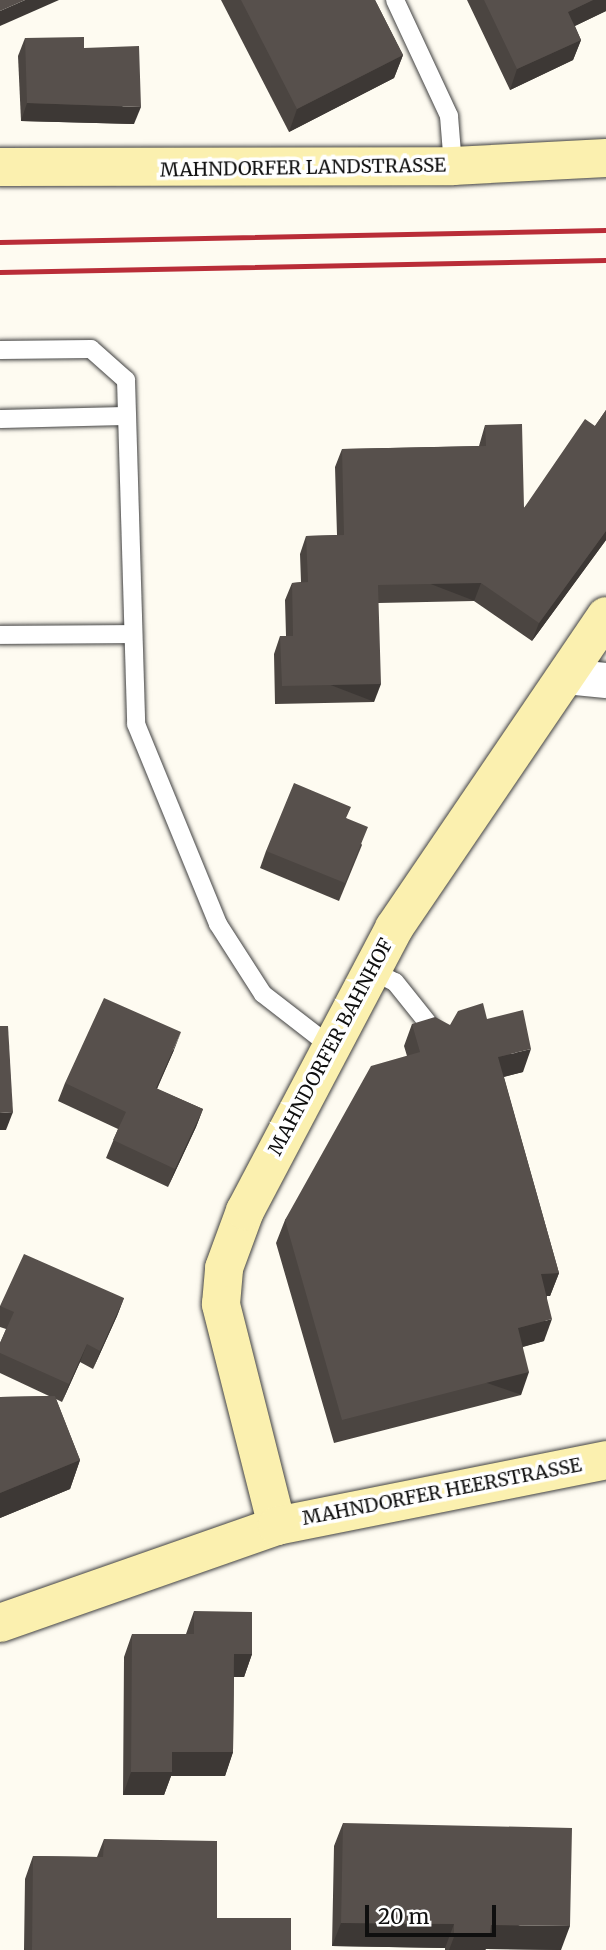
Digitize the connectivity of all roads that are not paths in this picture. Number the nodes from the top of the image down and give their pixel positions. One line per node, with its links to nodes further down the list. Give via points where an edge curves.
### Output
1 (396, 0): 3 (lane, via 449,116)
2 (606, 158): 3 (street, MAHNDORFER LANDSTRASSE)
3 (453, 166): 4 (street, MAHNDORFER LANDSTRASSE)
4 (0, 167)
5 (0, 350): 6 (lane, via 91,349 125,380)
6 (126, 416): 7 (lane); 9 (lane)
7 (0, 419)
8 (606, 616): 11 (street, MAHNDORFER BAHNHOF)
9 (132, 634): 10 (lane); 15 (lane, via 136,724 218,924 263,994)
10 (0, 635)
11 (565, 676): 12 (street); 13 (street, MAHNDORFER BAHNHOF)
12 (606, 680)
13 (371, 970): 14 (lane, via 394,982); 15 (street, MAHNDORFER BAHNHOF)
14 (439, 1037)
15 (329, 1045): 17 (street, MAHNDORFER BAHNHOF, via 245,1211 224,1268 221,1304)
16 (606, 1460): 17 (street, MAHNDORFER HEERSTRASSE)
17 (277, 1526): 18 (street, MAHNDORFER HEERSTRASSE)
18 (0, 1623)

